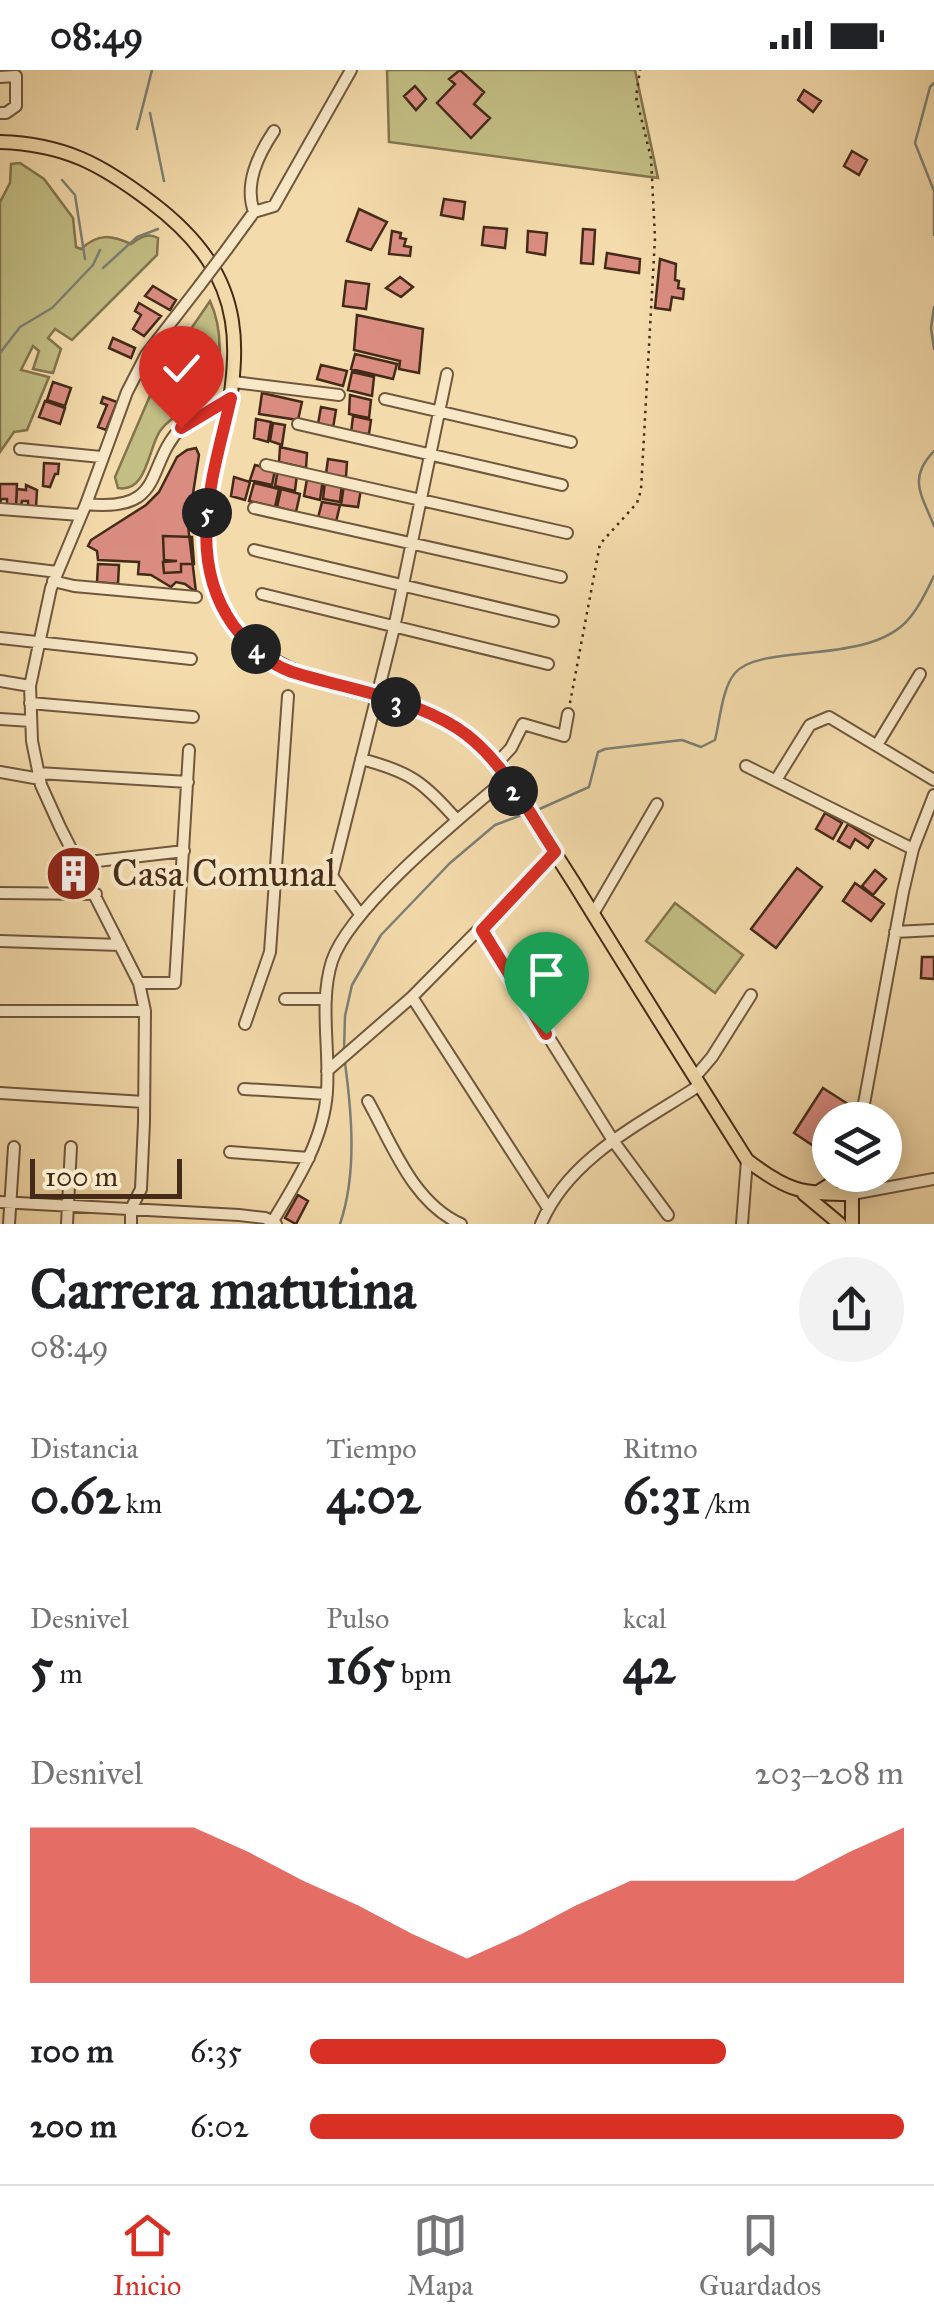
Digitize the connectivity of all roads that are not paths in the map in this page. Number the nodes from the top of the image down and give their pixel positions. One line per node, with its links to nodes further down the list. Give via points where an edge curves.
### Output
1 (351, 70): 7 (street, via 274,206)
2 (18, 73): 3 (street); 4 (street, via 16,106)
3 (0, 76)
4 (0, 113)
5 (274, 131): 7 (street, via 250,189)
6 (0, 142): 9 (main road, via 49,146 86,159 191,236 228,302)
7 (254, 212): 18 (street, bridge, via 146,354)
8 (448, 374): 13 (street)
9 (234, 382): 10 (street); 11 (main road)
10 (339, 395)
11 (231, 398): 24 (street, via 181,428 145,491 122,504); 44 (main road, via 206,523 217,598 242,637 276,665)
12 (385, 398): 13 (street)
13 (440, 411): 15 (street); 17 (street)
14 (298, 424): 17 (street)
15 (571, 442)
16 (20, 449): 18 (street)
17 (430, 454): 20 (street); 21 (street)
18 (102, 457): 24 (street)
19 (266, 465): 21 (street)
20 (562, 485)
21 (420, 500): 25 (street); 26 (street)
22 (254, 508): 26 (street)
23 (0, 509): 24 (street)
24 (83, 509): 29 (street)
25 (567, 533)
26 (412, 541): 30 (street); 31 (street)
27 (254, 550): 31 (street)
28 (0, 566): 29 (street)
29 (55, 576): 33 (street, via 74,586); 37 (street)
30 (561, 577)
31 (402, 585): 34 (street); 35 (street)
32 (262, 594): 35 (street)
33 (196, 597)
34 (553, 621)
35 (394, 628): 39 (street); 44 (street)
36 (0, 638): 37 (street)
37 (38, 640): 38 (street); 42 (street)
38 (190, 659)
39 (548, 664)
40 (920, 674): 50 (street)
41 (0, 681): 42 (street)
42 (30, 686): 45 (street)
43 (288, 696): 68 (street)
44 (376, 696): 52 (street); 53 (main road, via 459,729)
45 (30, 703): 47 (street); 49 (street)
46 (568, 714): 53 (street, via 564,736 523,724)
47 (193, 717)
48 (0, 719): 49 (street)
49 (31, 721): 56 (street)
50 (877, 745): 57 (street, via 829,717 810,725); 58 (street)
51 (190, 750): 59 (street)
52 (361, 759): 63 (street, via 413,776); 69 (street)
53 (496, 763): 60 (main road)
54 (746, 766): 57 (street)
55 (0, 772): 56 (street)
56 (39, 776): 59 (street); 67 (street)
57 (776, 780): 64 (street)
58 (934, 780)
59 (188, 782): 65 (street)
60 (510, 785): 63 (street); 66 (main road)
61 (934, 795): 64 (street)
62 (657, 804): 73 (street)
63 (457, 820): 72 (street)
64 (913, 849): 76 (street)
65 (184, 851): 67 (street); 79 (street, via 176,983)
66 (555, 852): 73 (main road); 74 (street)
67 (80, 863): 71 (street)
68 (275, 874): 69 (street); 86 (street, via 270,952)
69 (332, 876): 72 (street)
70 (0, 893): 71 (street)
71 (96, 894): 78 (street)
72 (360, 914): 83 (street, via 333,958)
73 (594, 914): 88 (main road)
74 (482, 930): 81 (street); 95 (street)
75 (934, 930): 76 (street)
76 (895, 932): 94 (street)
77 (0, 941): 78 (street)
78 (120, 945): 79 (street)
79 (140, 982): 85 (street)
80 (751, 995): 88 (street)
81 (412, 997): 87 (street); 107 (street)
82 (286, 999): 83 (street)
83 (326, 999): 87 (street)
84 (0, 1011): 85 (street)
85 (144, 1011): 93 (street)
86 (245, 1024)
87 (327, 1071): 91 (street)
88 (698, 1081): 95 (street); 100 (main road)
89 (244, 1089): 91 (street)
90 (0, 1094): 93 (street)
91 (327, 1094): 99 (street)
92 (368, 1101): 114 (street, via 422,1195)
93 (144, 1102): 108 (street, via 142,1189)
94 (864, 1102)
95 (614, 1142): 107 (street, via 567,1180); 109 (street)
96 (14, 1147): 105 (street)
97 (71, 1147): 106 (street)
98 (230, 1152): 99 (street)
99 (308, 1158): 110 (street)
100 (747, 1160): 103 (main road); 116 (street)
101 (934, 1179): 104 (street)
102 (814, 1192): 103 (main road)
103 (810, 1194): 104 (main road); 117 (main road)
104 (852, 1194): 118 (main road)
105 (5, 1203): 106 (street); 111 (street)
106 (67, 1206): 108 (street); 112 (street)
107 (548, 1208): 115 (street)
108 (131, 1209): 110 (street); 113 (street)
109 (668, 1215)
110 (273, 1223)
111 (9, 1224)
112 (67, 1224)
113 (131, 1224)
114 (460, 1224)
115 (541, 1224)
116 (742, 1224)
117 (840, 1224)
118 (852, 1224)

